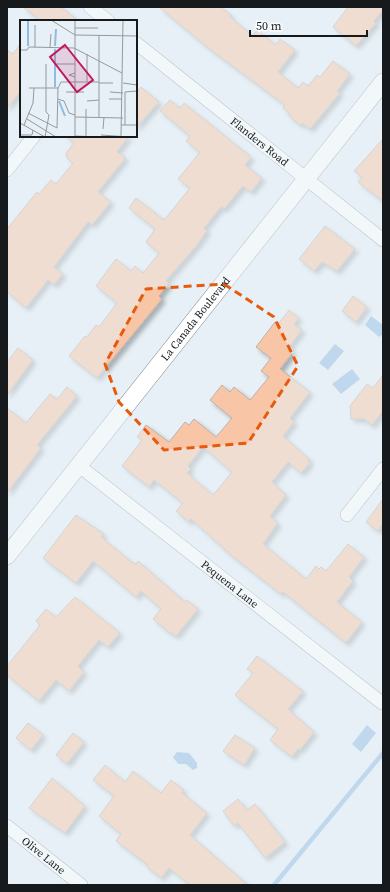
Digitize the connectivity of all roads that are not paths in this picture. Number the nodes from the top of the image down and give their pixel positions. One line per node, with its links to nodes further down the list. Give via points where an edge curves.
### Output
1 (90, 7): 2 (street)
2 (107, 20)
3 (137, 44): 7 (street, Flanders Road)
4 (383, 82): 7 (street, La Canada Boulevard)
5 (33, 137): 6 (street)
6 (7, 170)
7 (306, 178): 8 (street, Flanders Road); 9 (street, La Canada Boulevard)
8 (383, 240)
9 (78, 466): 12 (street, La Canada Boulevard); 13 (street, Pequena Lane)
10 (383, 469): 11 (street)
11 (347, 515)
12 (7, 556)
13 (382, 703)
14 (7, 826): 15 (street, Olive Lane)
15 (81, 885)

